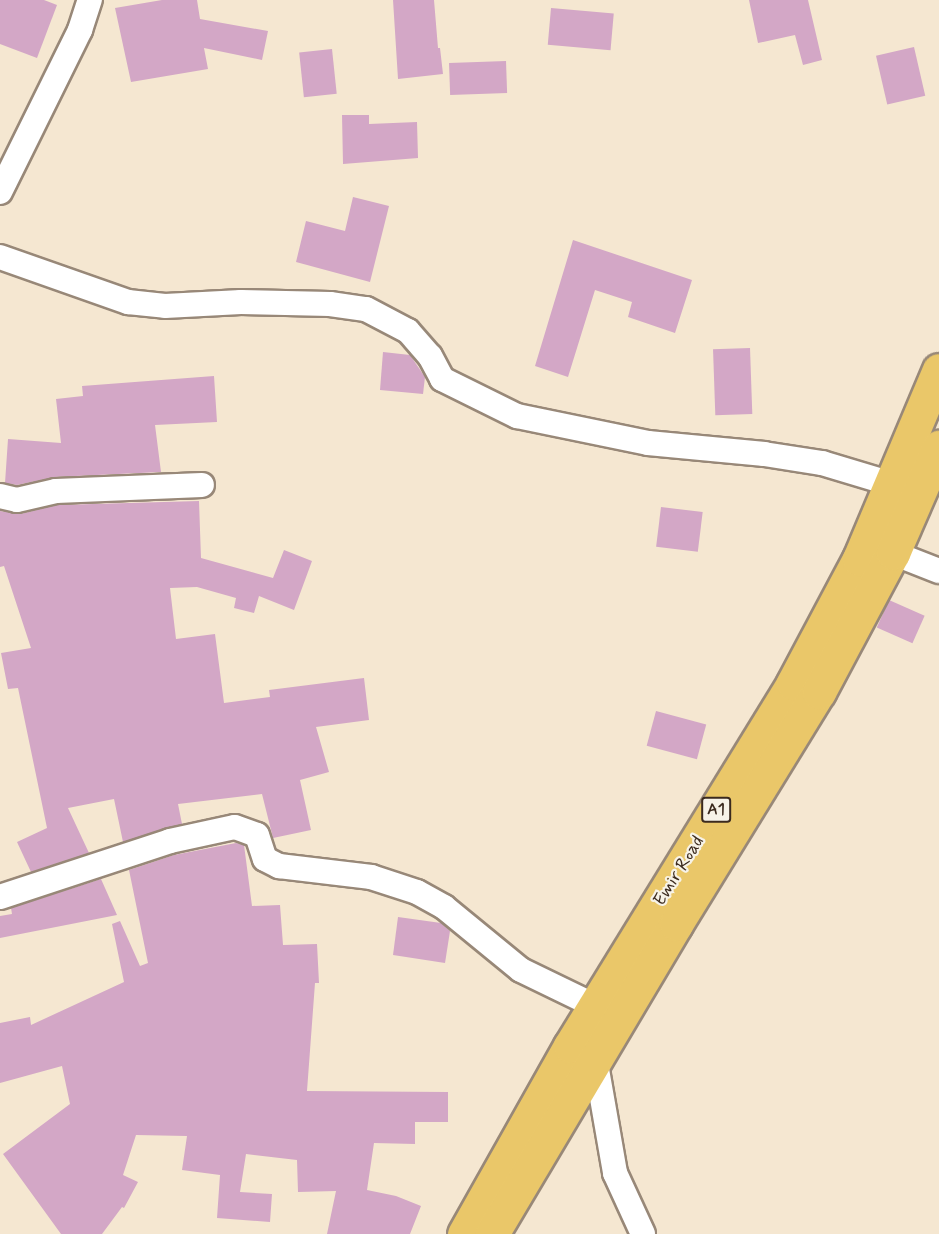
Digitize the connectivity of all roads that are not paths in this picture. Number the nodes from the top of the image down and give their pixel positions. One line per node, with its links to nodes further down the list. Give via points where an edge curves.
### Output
1 (90, 0): 2 (street, via 80,30)
2 (0, 192)
3 (0, 257): 6 (street, via 128,302 165,306 241,302 330,304 366,309 408,331 430,356 442,379 517,416 648,443 822,463)
4 (939, 370): 6 (highway, Emir Road / A1)
5 (939, 447): 9 (highway, Emir Road / A1)
6 (892, 484): 12 (highway, Emir Road / A1, via 859,559 793,683)
7 (202, 485): 8 (street, via 56,491 17,500)
8 (0, 496)
9 (893, 552): 10 (street); 13 (highway, Emir Road / A1, via 769,777)
10 (939, 571)
11 (0, 897): 12 (street, via 170,841 235,827 257,835 265,859 279,866 371,877 417,892 444,907 521,970)
12 (595, 1006): 14 (highway, Emir Road / A1)
13 (595, 1058): 15 (highway, Emir Road / A1); 16 (street, via 615,1173)
14 (464, 1234)
15 (492, 1234)
16 (643, 1234)

